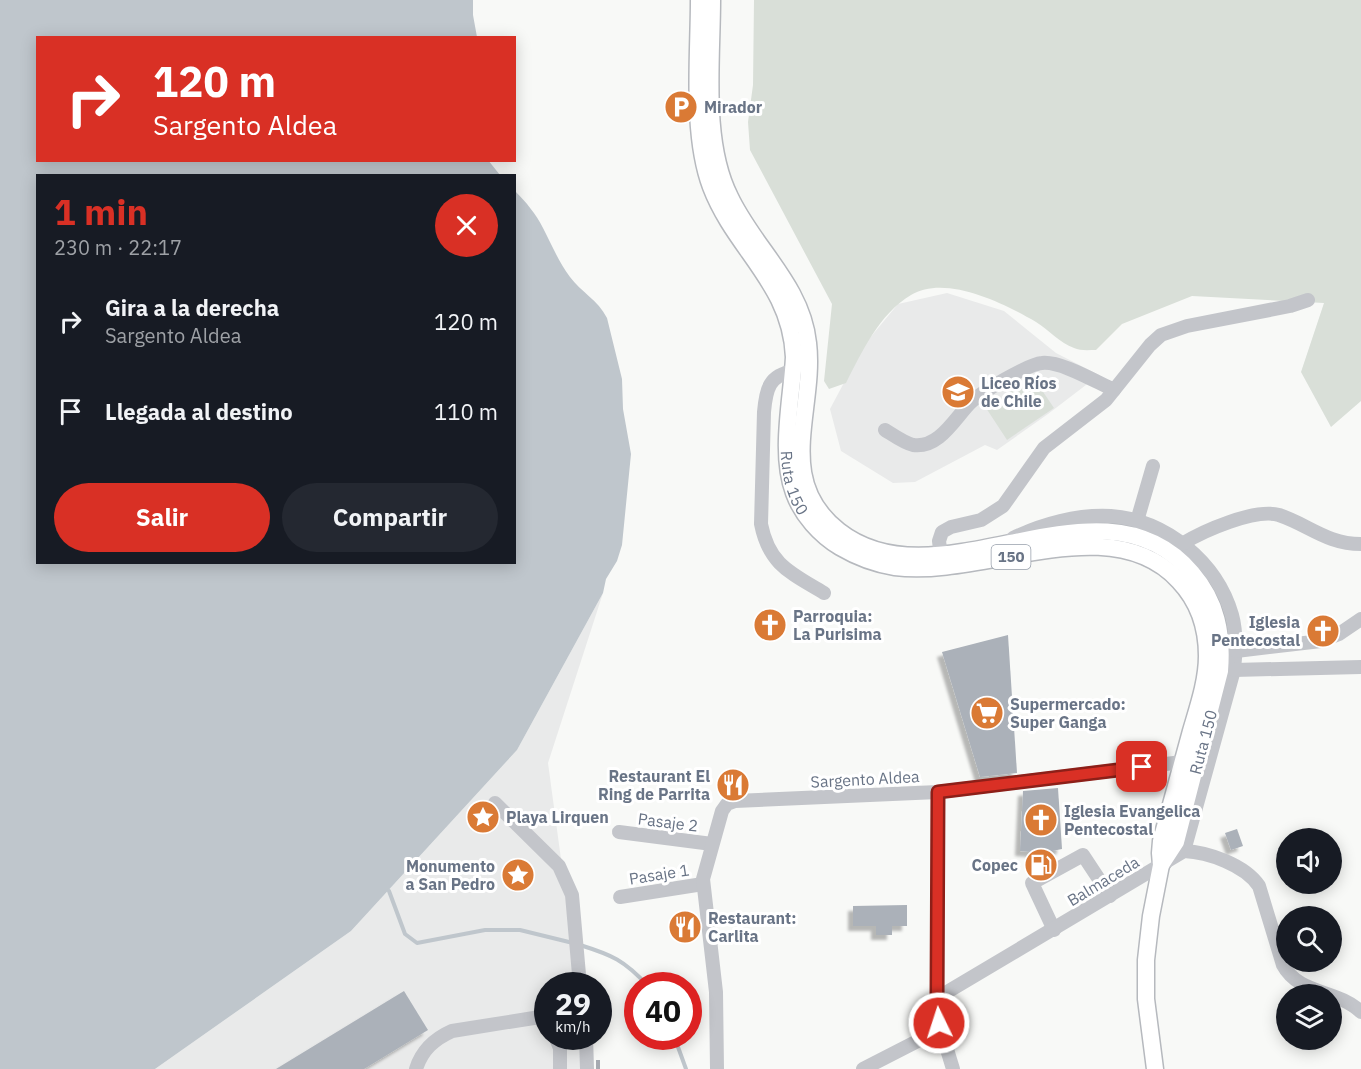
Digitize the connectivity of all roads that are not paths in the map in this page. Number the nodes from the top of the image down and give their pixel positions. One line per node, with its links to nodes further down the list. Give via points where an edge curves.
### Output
1 (699, 0): 4 (main road, Ruta 150 / 150, via 699,127 706,171 724,214 782,301 792,330)
2 (711, 0): 12 (main road, Ruta 150 / 150, via 711,122 718,167 738,212 792,290 807,334 809,361 801,449 802,472 809,492 831,525 861,545)
3 (1308, 300): 5 (street, via 1166,332 1150,345)
4 (794, 371): 12 (main road, Ruta 150 / 150, via 788,469 794,492 809,520 836,545 870,561 896,567); 13 (street, via 773,379 766,395 761,524 771,554 788,571)
5 (1114, 390): 6 (street, via 1059,365 1043,362 982,394 936,439 910,445); 12 (street, via 1044,448 1003,506 981,519 945,530 939,541)
6 (885, 430)
7 (1153, 466): 8 (street)
8 (1137, 521): 9 (street); 11 (street, via 1109,516 1078,518 1041,527)
9 (1182, 544): 10 (street, via 1217,526 1270,513 1329,539); 15 (street, via 1204,563 1223,593 1232,616)
10 (1361, 544)
11 (998, 545): 12 (main road, Ruta 150 / 150); 24 (main road, Ruta 150 / 150, via 1078,532 1125,535 1155,544 1177,558 1208,596 1221,634 1219,678 1176,842)
12 (942, 561): 18 (main road, Ruta 150 / 150, via 1098,547 1135,552 1166,569 1195,602 1207,643 1203,687)
13 (824, 593)
14 (1361, 619): 15 (street, via 1321,641)
15 (1236, 651): 17 (street)
16 (1361, 667): 17 (street)
17 (1234, 670): 23 (street)
18 (1182, 762): 19 (street, Sargento Aldea); 24 (main road, Ruta 150 / 150, via 1161,841)
19 (938, 792): 22 (street, Sargento Aldea, via 735,801 722,811); 30 (street)
20 (495, 803): 29 (street, via 559,866 572,895)
21 (620, 832): 22 (street, Pasaje 2)
22 (712, 844): 25 (street)
23 (1184, 851): 24 (street, Balmaceda); 31 (street, via 1216,857 1251,876 1289,975 1306,987 1346,1000)
24 (1161, 865): 26 (street, Balmaceda); 42 (main road, 150, via 1146,960 1146,999)
25 (703, 884): 27 (street, Pasaje 1); 39 (street, via 716,992)
26 (1110, 896): 28 (street, Balmaceda); 28 (street, via 1083,855 1032,883)
27 (620, 897)
28 (1054, 930): 30 (street, Balmaceda)
29 (579, 972)
30 (937, 998): 33 (street)
31 (1361, 1012)
32 (534, 1018): 36 (street, via 452,1031 430,1044 419,1057)
33 (941, 1029): 40 (street); 41 (street)
34 (560, 1050): 37 (street)
35 (586, 1050): 38 (street)
36 (416, 1069)
37 (560, 1069)
38 (587, 1069)
39 (717, 1069)
40 (863, 1069)
41 (953, 1069)
42 (1155, 1069)

